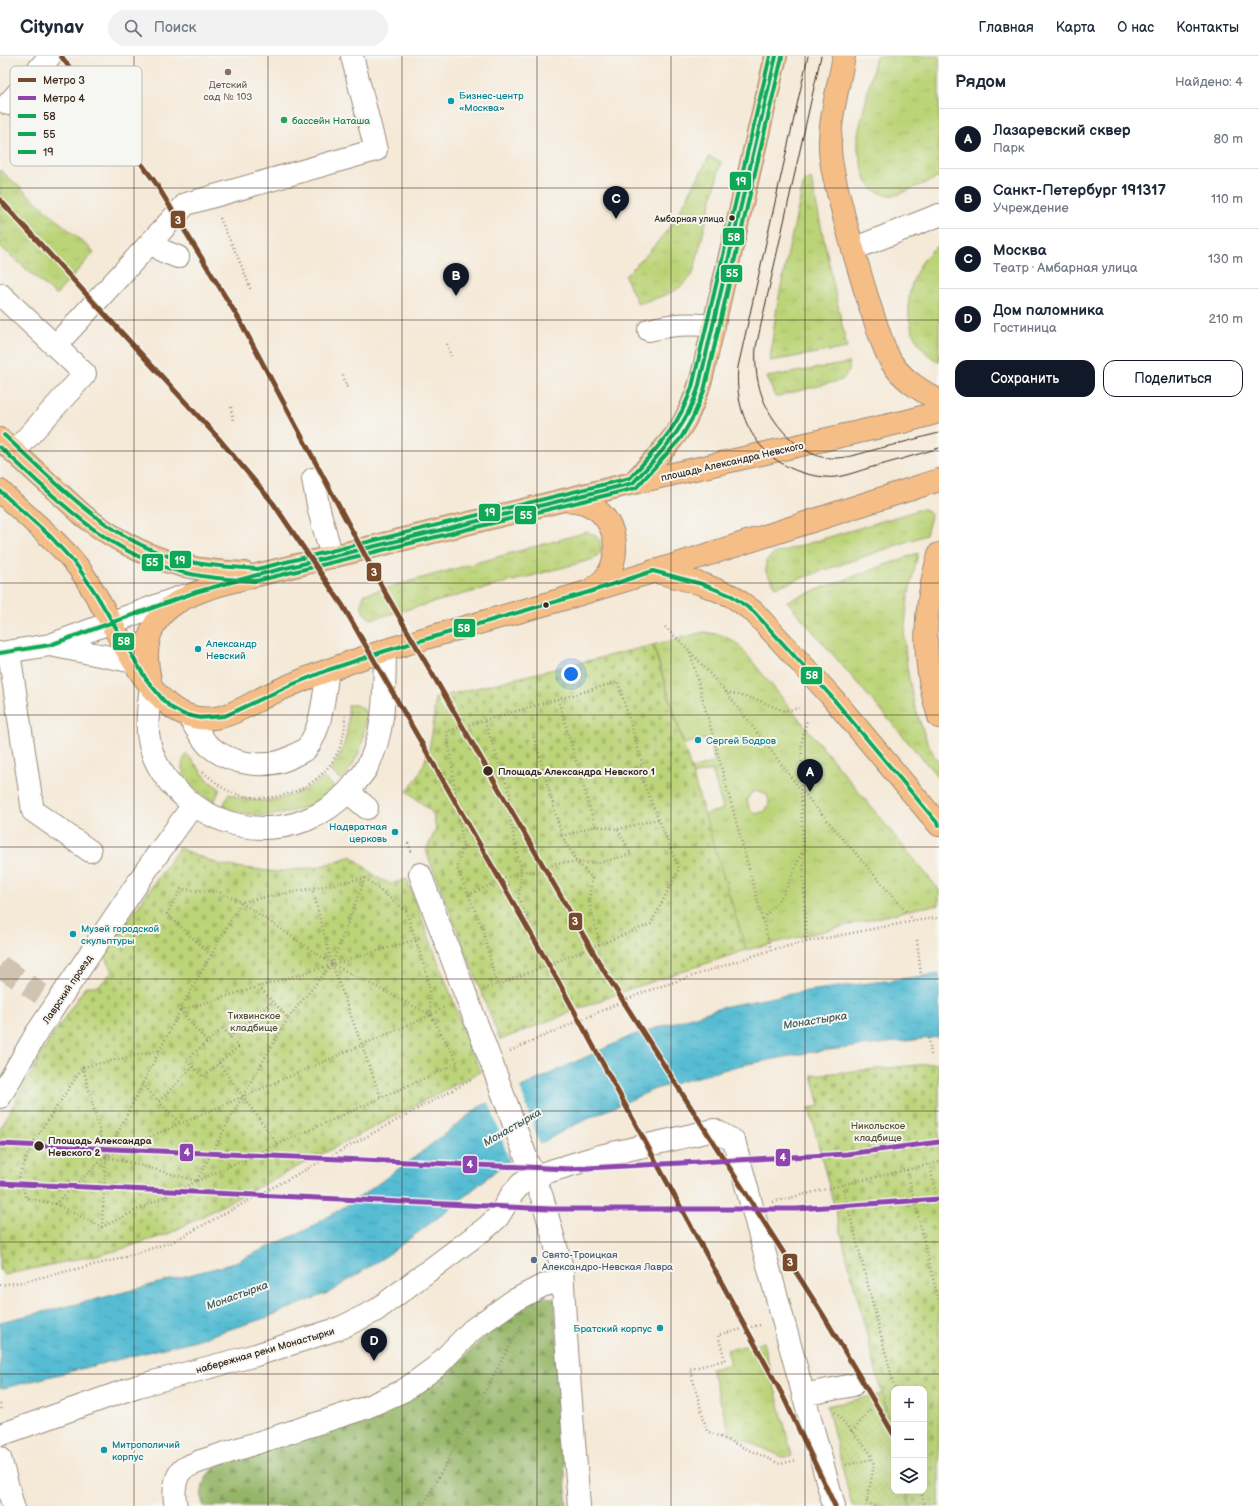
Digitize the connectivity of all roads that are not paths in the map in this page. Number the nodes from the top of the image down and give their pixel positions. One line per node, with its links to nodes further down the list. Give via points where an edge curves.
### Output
1 (50, 56): 5 (street)
2 (352, 56): 9 (street, via 376,150 186,204)
3 (776, 56): 13 (main road)
4 (844, 56): 10 (main road, via 830,148 831,166)
5 (41, 66)
6 (10, 102): 7 (street)
7 (8, 104)
8 (939, 215): 10 (street)
9 (152, 242): 11 (street, via 163,251); 15 (street)
10 (853, 249): 16 (main road, via 884,348 892,363 904,378)
11 (178, 257)
12 (0, 294): 15 (street)
13 (714, 326): 14 (street, via 682,324); 21 (main road, via 693,404 681,427)
14 (649, 330)
15 (55, 346): 18 (street, via 85,374)
16 (939, 401)
17 (939, 412): 21 (main road, площадь Александра Невского)
18 (7, 445): 27 (main road, via 84,516 126,544 169,562 195,568)
19 (313, 479): 25 (street)
20 (939, 480): 26 (main road, площадь Александра Невского)
21 (633, 483): 23 (main road, площадь Александра Невского)
22 (0, 491): 30 (main road, via 76,565)
23 (563, 500): 25 (main road, площадь Александра Невского); 29 (main road, via 582,502 591,506 605,519 614,536 613,564 603,581)
24 (939, 554): 38 (main road, via 929,601 925,638 927,668)
25 (332, 557): 27 (main road, площадь Александра Невского)
26 (653, 571): 29 (main road, площадь Александра Невского); 42 (main road, via 702,584 732,596 754,612 830,695)
27 (257, 575): 28 (main road, площадь Александра Невского)
28 (196, 592): 30 (street); 36 (main road, площадь Александра Невского, via 170,607 154,626 146,649)
29 (589, 592): 32 (main road, площадь Александра Невского)
30 (111, 622): 31 (street); 34 (main road)
31 (50, 645): 33 (street); 34 (street)
32 (385, 651): 35 (main road, площадь Александра Невского); 39 (street, площадь Александра Невского, via 384,696 378,740 367,768)
33 (4, 652): 43 (street, via 33,811)
34 (134, 662): 36 (main road)
35 (328, 670): 37 (main road, площадь Александра Невского, via 225,716); 37 (street, via 315,733 305,749 289,759 266,764 243,763 223,755 208,745)
36 (151, 685): 37 (main road, площадь Александра Невского, via 167,704); 40 (street, площадь Александра Невского, via 146,724 150,746 160,768 174,788)
37 (188, 716)
38 (939, 717)
39 (348, 792): 40 (street, площадь Александра Невского, via 328,810 314,818 280,827 262,828 225,822); 41 (street)
40 (193, 805): 45 (street, Лаврский проезд, via 49,999 36,1034)
41 (367, 808)
42 (939, 825)
43 (90, 851)
44 (420, 874): 46 (street, bridge, via 487,1069)
45 (0, 1097)
46 (530, 1166): 47 (street, via 542,1197 562,1268); 49 (street, набережная реки Монастырки, via 600,1156 714,1130 734,1141); 50 (street, набережная реки Монастырки, via 522,1184 487,1228 375,1311 340,1328 256,1355 138,1386)
47 (562, 1283): 53 (street, via 542,1286 513,1301 472,1330 436,1367 403,1391 365,1408 183,1469 175,1483); 54 (street)
48 (853, 1385): 49 (street)
49 (803, 1395): 55 (street, набережная реки Монастырки)
50 (0, 1435)
51 (0, 1458): 52 (street)
52 (13, 1506)
53 (176, 1506)
54 (579, 1506)
55 (834, 1506)

